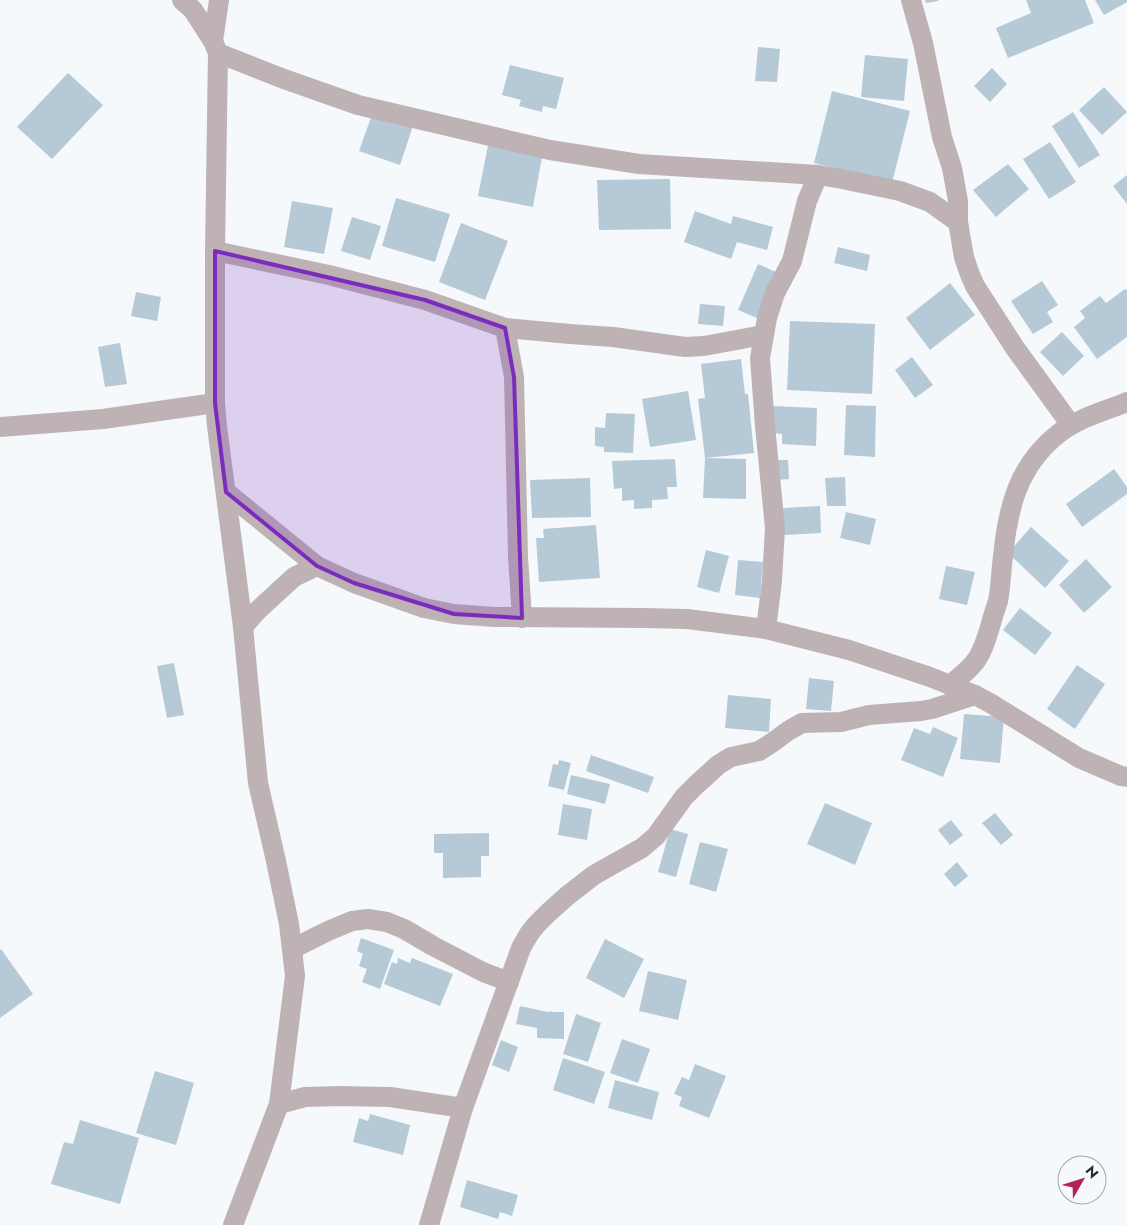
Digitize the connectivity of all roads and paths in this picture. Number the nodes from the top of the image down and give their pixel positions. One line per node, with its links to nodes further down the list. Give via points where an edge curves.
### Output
1 (182, 0): 4 (street, via 193,10)
2 (219, 0): 4 (street)
3 (911, 0): 6 (street, via 952,168)
4 (216, 47): 5 (street, via 284,79 358,105 550,150 639,164); 7 (street)
5 (818, 175): 6 (street, via 908,194 930,202); 9 (street, via 807,201 792,261 775,293)
6 (958, 222): 12 (street, via 964,257 975,286)
7 (215, 251): 8 (street, via 406,295); 11 (street)
8 (504, 328): 9 (street, via 685,346 704,346); 16 (street, via 514,377)
9 (764, 335): 18 (street, via 760,377 776,528)
10 (1127, 402): 12 (street)
11 (216, 403): 13 (street, via 103,419); 14 (street)
12 (1071, 425): 19 (street, via 1042,449 1020,483 1011,506 998,601 982,652 969,669)
13 (0, 427)
14 (226, 492): 15 (street); 17 (street)
15 (317, 566): 16 (street, via 424,608 454,614); 17 (street, via 294,577)
16 (522, 618): 18 (street, via 643,618)
17 (243, 626): 22 (street, via 258,782)
18 (766, 629): 19 (street, via 849,650)
19 (950, 685): 20 (street)
20 (975, 695): 21 (street, via 1079,758); 23 (street, via 921,711 869,715 841,722 802,723 758,751 726,760 684,797 656,836 642,848 587,880 548,913 521,948)
21 (1127, 777)
22 (292, 949): 23 (street, via 352,921 368,919 404,929 483,972); 24 (street, via 295,976)
23 (509, 982): 25 (street)
24 (279, 1104): 25 (street, via 305,1097 340,1096 390,1098); 26 (street)
25 (464, 1108): 27 (street)
26 (233, 1225)
27 (429, 1225)

